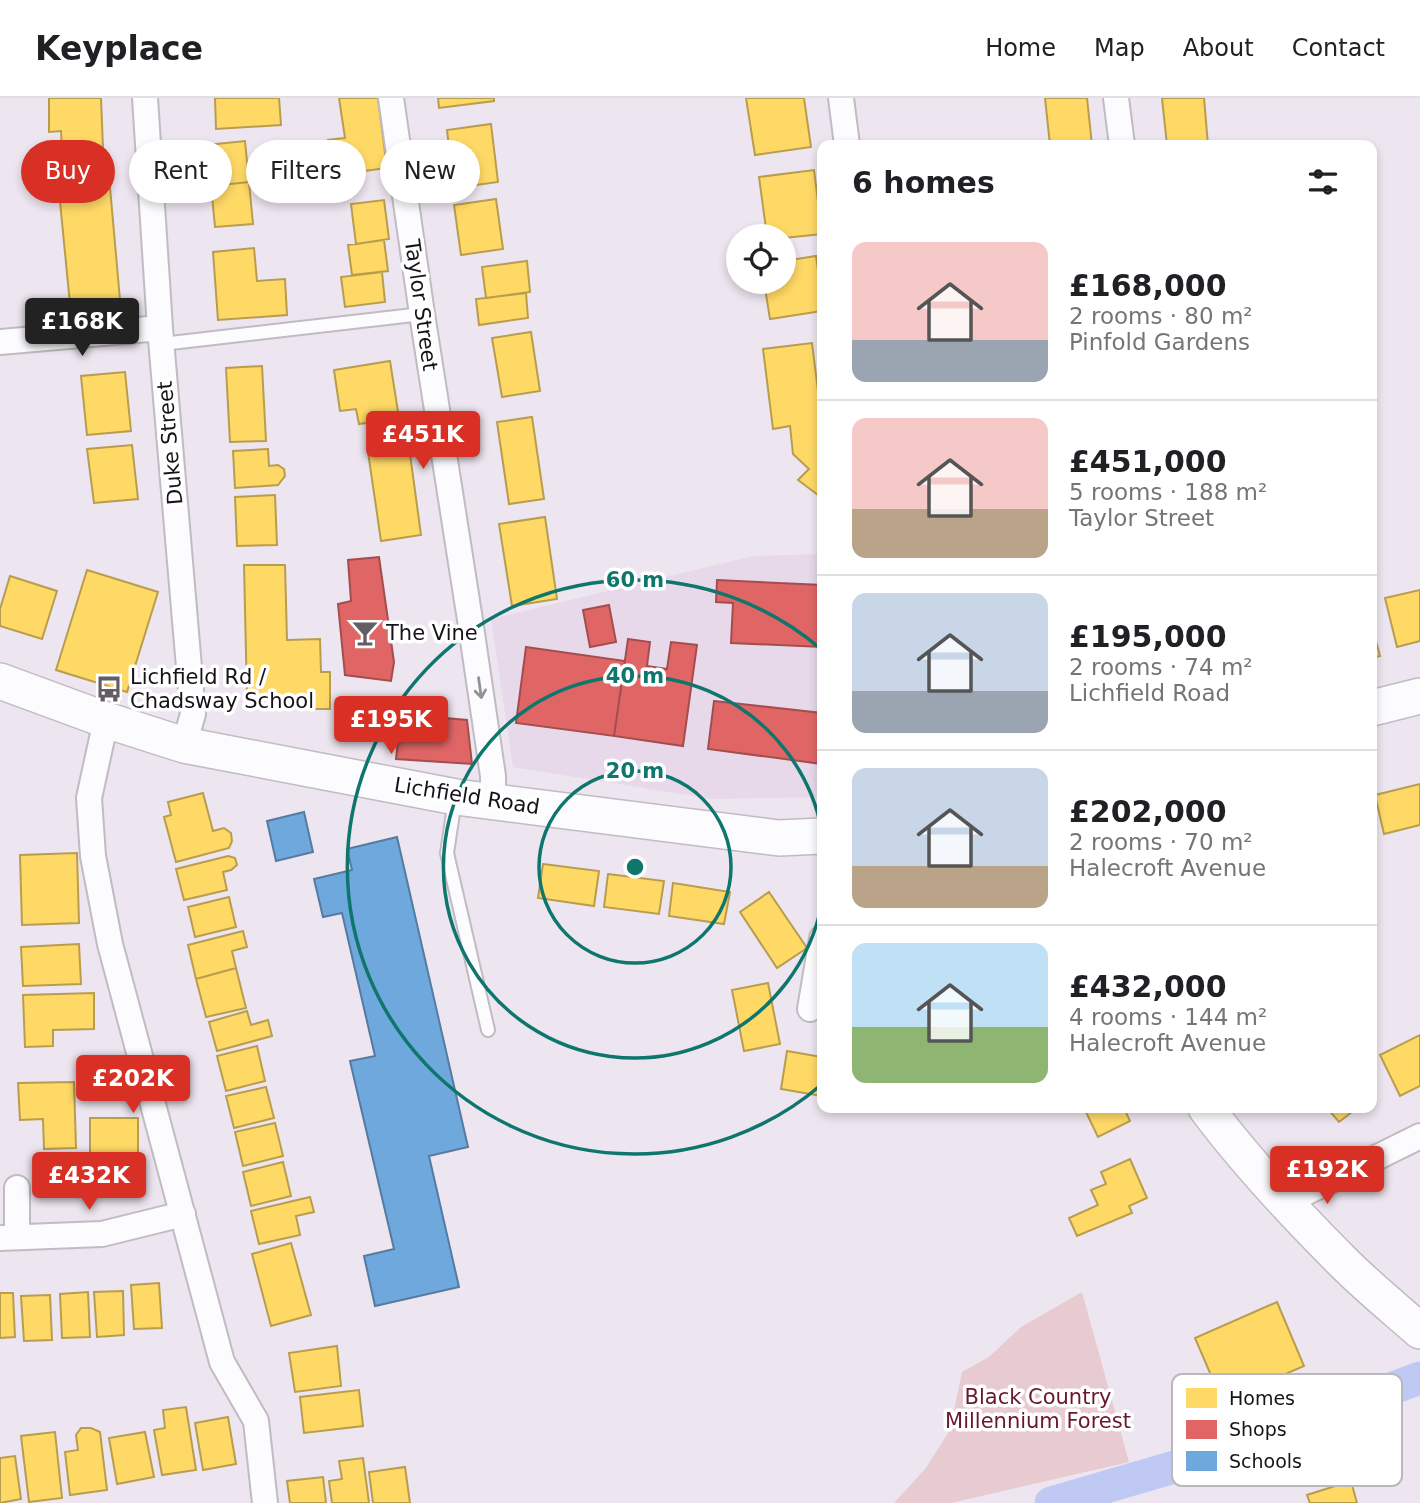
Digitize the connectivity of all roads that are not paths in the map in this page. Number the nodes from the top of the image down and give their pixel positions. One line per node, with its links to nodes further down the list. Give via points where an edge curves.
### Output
1 (145, 98): 8 (street, Duke Street)
2 (391, 98): 7 (street, Taylor Street)
3 (841, 98): 5 (street)
4 (1116, 98): 6 (street)
5 (846, 140)
6 (1121, 140)
7 (422, 314): 8 (lane); 16 (street, Taylor Street, one-way to 16, via 493,776)
8 (161, 336): 9 (street); 14 (street, Duke Street, via 192,714)
9 (0, 342)
10 (0, 681): 13 (street, Lichfield Road)
11 (1420, 696): 12 (street)
12 (1377, 707)
13 (106, 720): 14 (street, Lichfield Road); 27 (street, via 89,798 93,856 110,944)
14 (184, 745): 15 (street, Lichfield Road)
15 (456, 796): 16 (street, Lichfield Road); 22 (lane, via 447,853)
16 (492, 802): 18 (street, Lichfield Road)
17 (817, 836): 18 (street, Lichfield Road)
18 (779, 838): 19 (street, Lichfield Road)
19 (817, 853)
20 (817, 968): 21 (street)
21 (810, 1009)
22 (488, 1030)
23 (1210, 1113): 26 (street)
24 (1420, 1136): 26 (street)
25 (17, 1188): 28 (street)
26 (1285, 1203): 29 (street)
27 (183, 1214): 28 (street, via 103,1234); 30 (street, via 222,1362 256,1421)
28 (8, 1237)
29 (1420, 1331)
30 (265, 1503)

